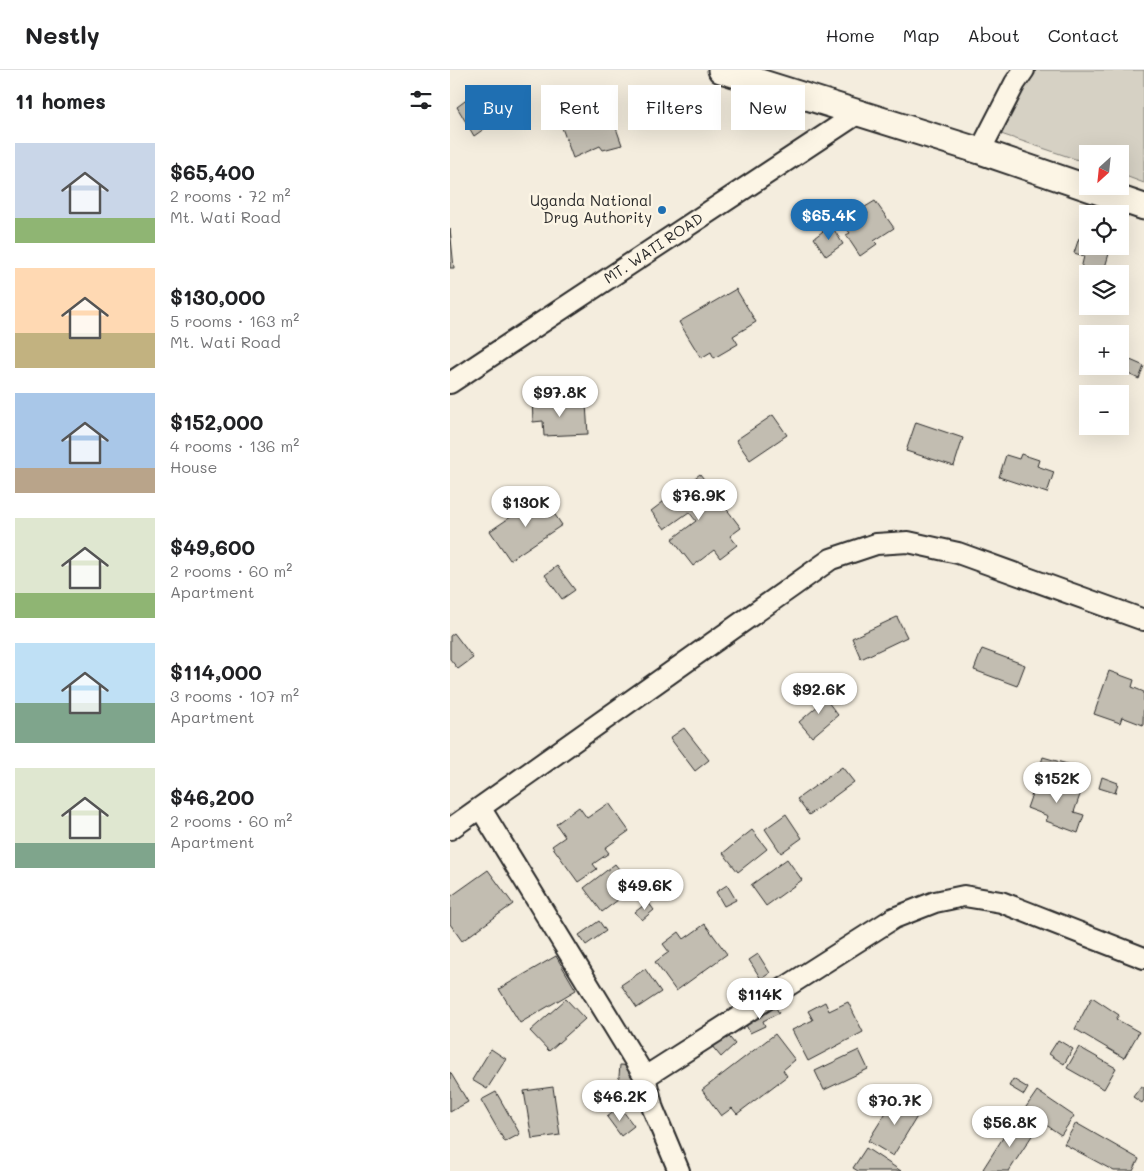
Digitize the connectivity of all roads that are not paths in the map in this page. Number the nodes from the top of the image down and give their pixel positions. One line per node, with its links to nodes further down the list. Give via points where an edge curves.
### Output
1 (721, 70): 3 (street)
2 (1024, 70): 4 (street)
3 (857, 114): 4 (street); 6 (street, MT. WATI ROAD)
4 (980, 151): 5 (street)
5 (1144, 207)
6 (450, 383)
7 (1144, 620): 8 (street, via 958,553 908,542 876,544 832,558)
8 (480, 809): 9 (street); 11 (street)
9 (450, 829)
10 (1144, 958): 11 (street, via 1001,902 964,896 935,902 894,918)
11 (645, 1078): 12 (street, via 653,1109)
12 (679, 1171)

